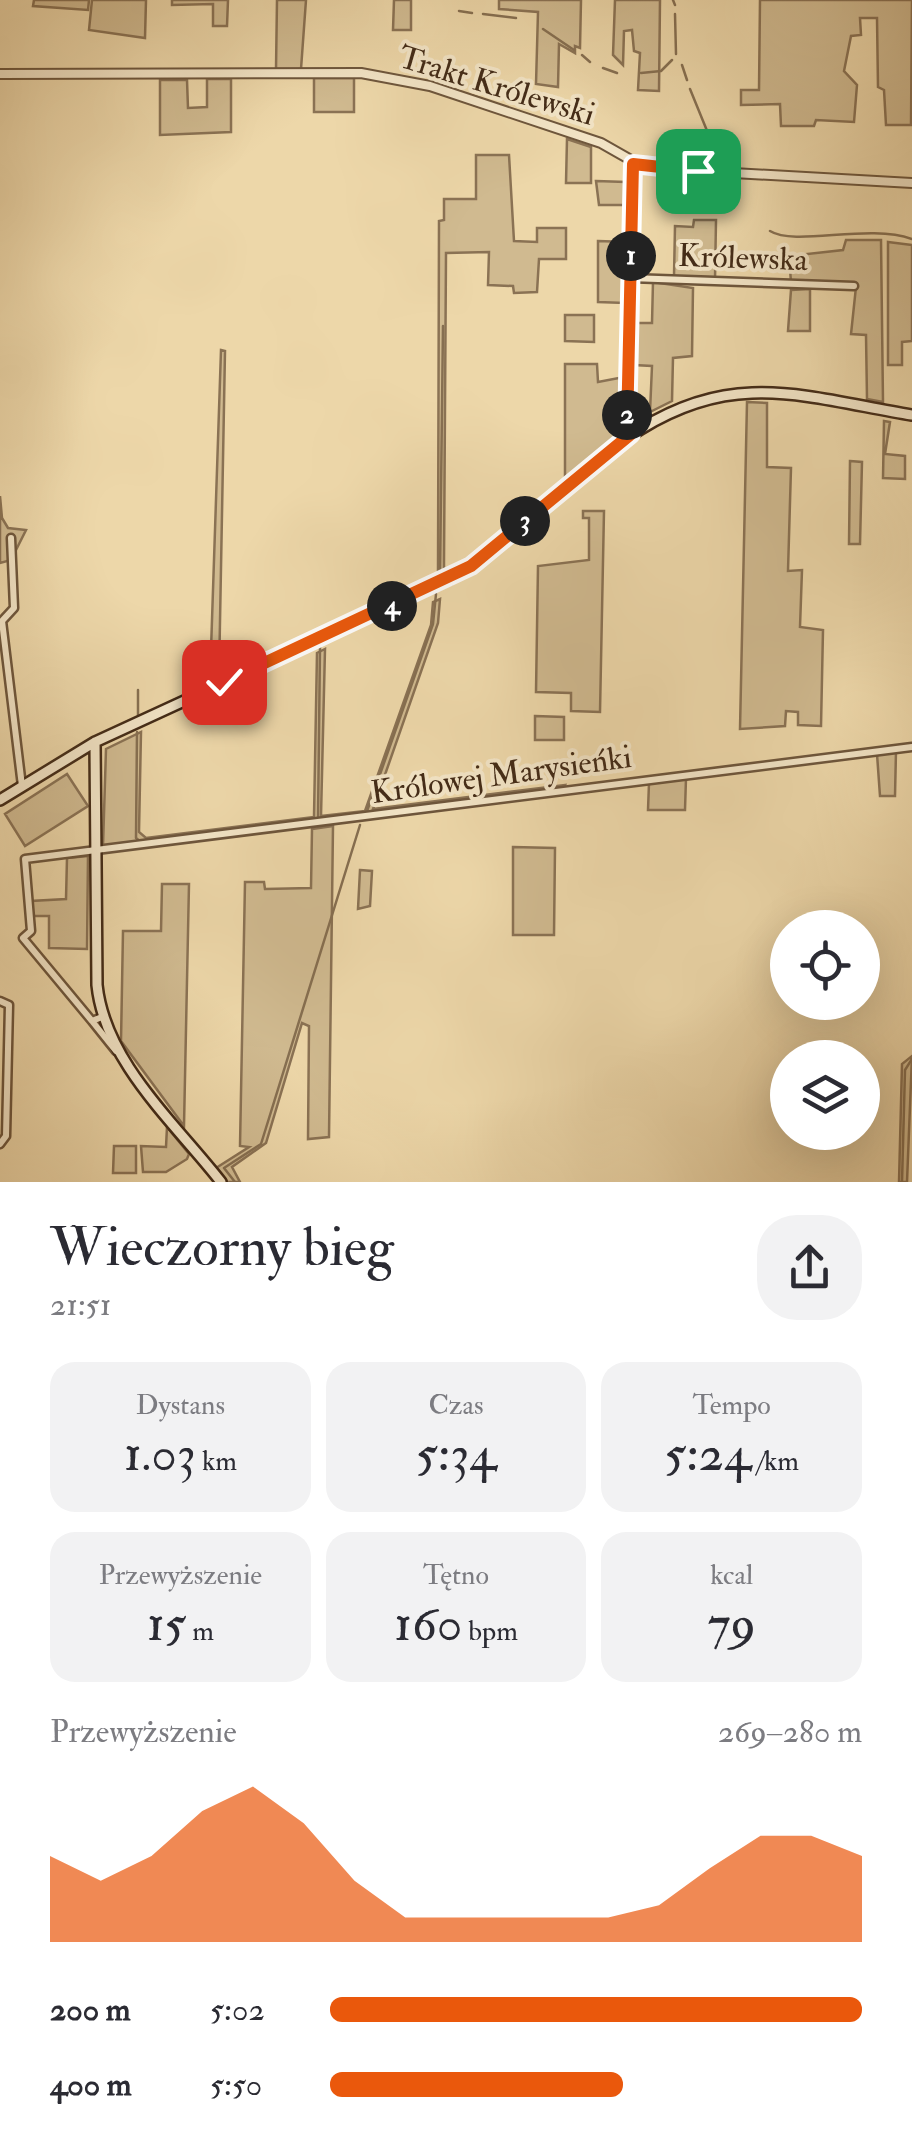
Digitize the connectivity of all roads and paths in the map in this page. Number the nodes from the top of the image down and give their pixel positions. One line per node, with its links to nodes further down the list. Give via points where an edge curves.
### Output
1 (0, 74): 2 (street, Trakt Królewski, via 392,76 601,143)
2 (633, 164): 3 (street, Trakt Królewski); 4 (street)
3 (912, 183)
4 (630, 278): 5 (street, Królewska); 7 (street)
5 (854, 286)
6 (912, 416): 7 (main road, via 746,393 683,406)
7 (631, 434): 9 (main road, via 449,579)
8 (10, 538): 11 (street, via 14,608 2,621)
9 (95, 742): 11 (main road); 13 (main road)
10 (912, 747): 13 (street, Królowej Marysieńki)
11 (22, 786): 12 (main road)
12 (0, 800)
13 (98, 852): 15 (main road); 15 (street, Królowej Marysieńki, via 23,863 31,930 23,938)
14 (0, 1001): 16 (street, via 10,1005 6,1136)
15 (97, 1019): 17 (main road)
16 (0, 1144)
17 (221, 1182)

